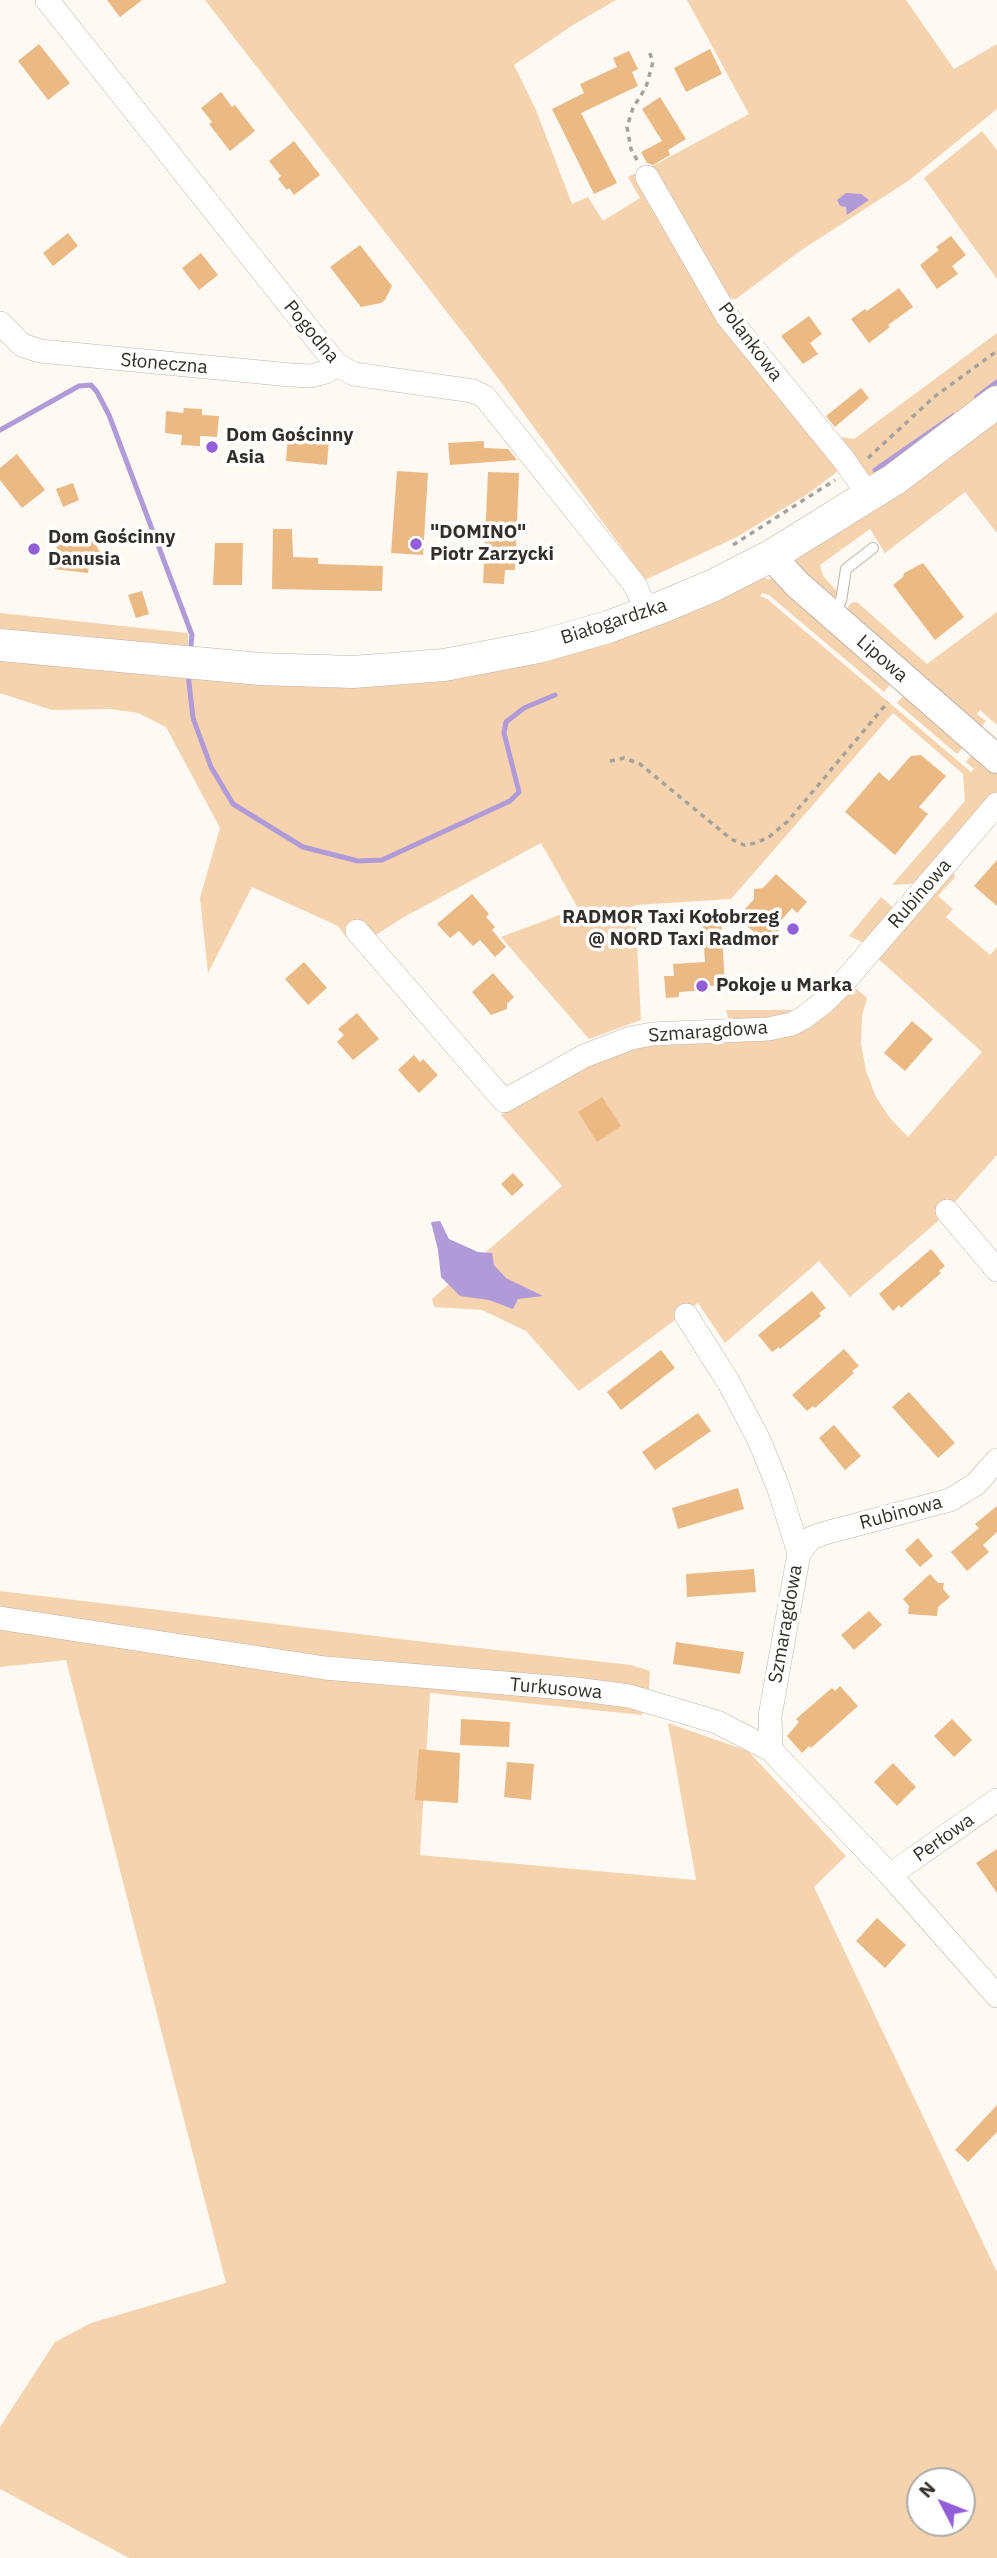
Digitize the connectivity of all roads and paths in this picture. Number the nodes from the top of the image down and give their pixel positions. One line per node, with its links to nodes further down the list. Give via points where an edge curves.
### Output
1 (47, 0): 6 (street, Pogodna)
2 (649, 51): 3 (path, via 653,62 646,87 627,127 631,149)
3 (647, 177): 8 (street, Polankowa, via 727,316)
4 (0, 323): 6 (street, Słoneczna, via 22,345 40,351 291,375 311,376)
5 (997, 351): 8 (path, via 934,397)
6 (337, 366): 13 (street, Pogodna, via 354,374 473,391 485,397 635,585)
7 (997, 402): 9 (main road, Białogardzka)
8 (851, 470): 9 (street, Polankowa); 10 (path)
9 (869, 496): 12 (main road, Białogardzka)
10 (730, 547)
11 (873, 548): 14 (lane, via 846,569 841,601)
12 (771, 556): 13 (main road, Białogardzka); 14 (street, Lipowa)
13 (648, 613): 15 (main road, Białogardzka, via 538,647 426,667 331,672)
14 (831, 614): 17 (street, Lipowa)
15 (0, 645)
16 (888, 702): 18 (path, via 788,821 756,843 744,845 731,839 640,764 624,758)
17 (997, 759)
18 (610, 761)
19 (997, 804): 21 (street, Rubinowa)
20 (357, 932): 21 (street, Szmaragdowa, via 504,1101 584,1056 631,1038 792,1024 814,1011)
21 (843, 983)
22 (947, 1211): 23 (street)
23 (997, 1270)
24 (686, 1315): 26 (street, Szmaragdowa, via 759,1440)
25 (997, 1460): 26 (street, Rubinowa, via 976,1484 950,1500 825,1533 811,1538)
26 (799, 1553): 28 (street, Szmaragdowa, via 770,1716)
27 (0, 1618): 28 (street, Turkusowa, via 325,1668 629,1696 717,1722)
28 (771, 1750): 30 (street, Turkusowa)
29 (997, 1800): 30 (street, Perłowa)
30 (890, 1875): 31 (street, Turkusowa)
31 (997, 1996)

